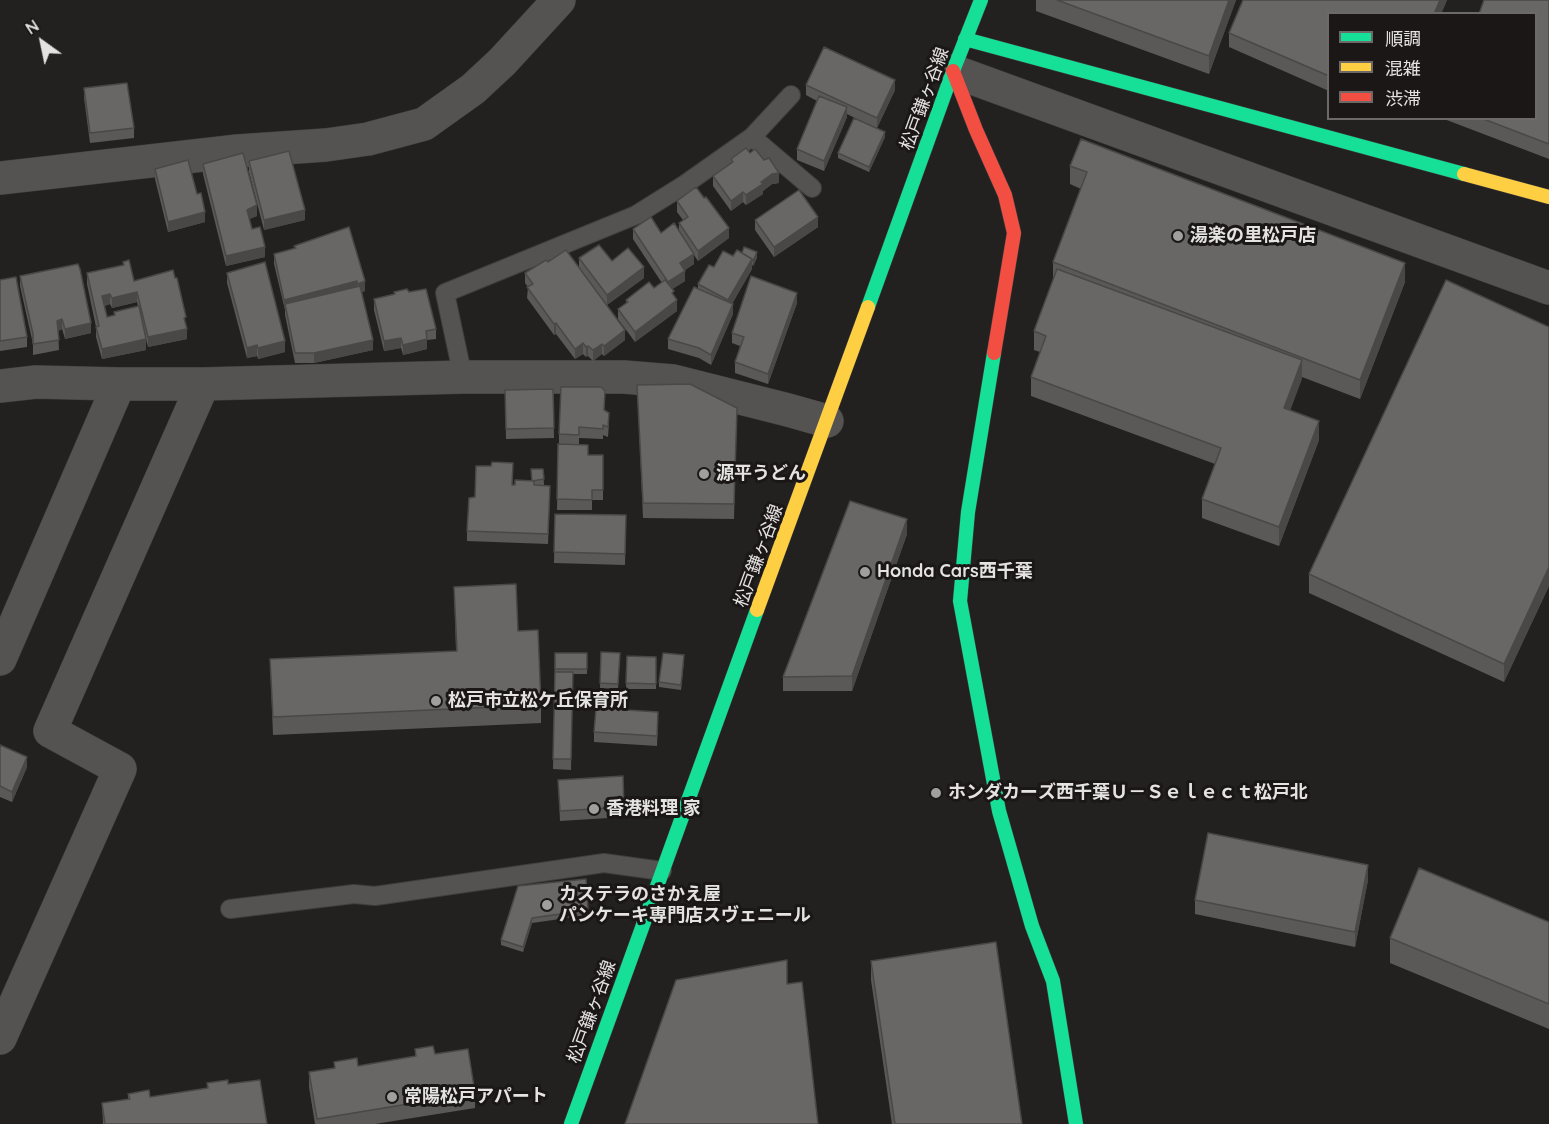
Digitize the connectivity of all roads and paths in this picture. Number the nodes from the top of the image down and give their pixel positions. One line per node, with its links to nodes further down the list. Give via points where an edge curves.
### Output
1 (559, 0): 7 (street, via 473,89 424,124 326,146)
2 (981, 0): 3 (street, 松戸鎌ヶ谷線)
3 (966, 39): 4 (street, 松戸鎌ヶ谷線); 9 (street)
4 (953, 71): 10 (street); 15 (street, 松戸鎌ヶ谷線); 21 (street, via 1005,195 1014,233 968,512 960,601 999,811 1032,926 1053,981)
5 (791, 95): 6 (lane)
6 (752, 137): 8 (lane); 11 (lane, via 636,215 445,293)
7 (0, 178)
8 (812, 188)
9 (1549, 197)
10 (1549, 288)
11 (463, 377): 13 (street); 15 (street, via 624,377 673,381)
12 (118, 384): 13 (street); 14 (street, via 36,382); 16 (street)
13 (203, 384): 19 (street, via 50,731 120,769)
14 (0, 386)
15 (827, 422): 17 (street, 松戸鎌ヶ谷線)
16 (0, 659)
17 (662, 871): 18 (lane, via 604,863 375,896 354,894); 20 (street, 松戸鎌ヶ谷線)
18 (230, 909)
19 (0, 1038)
20 (571, 1124)
21 (1076, 1124)

